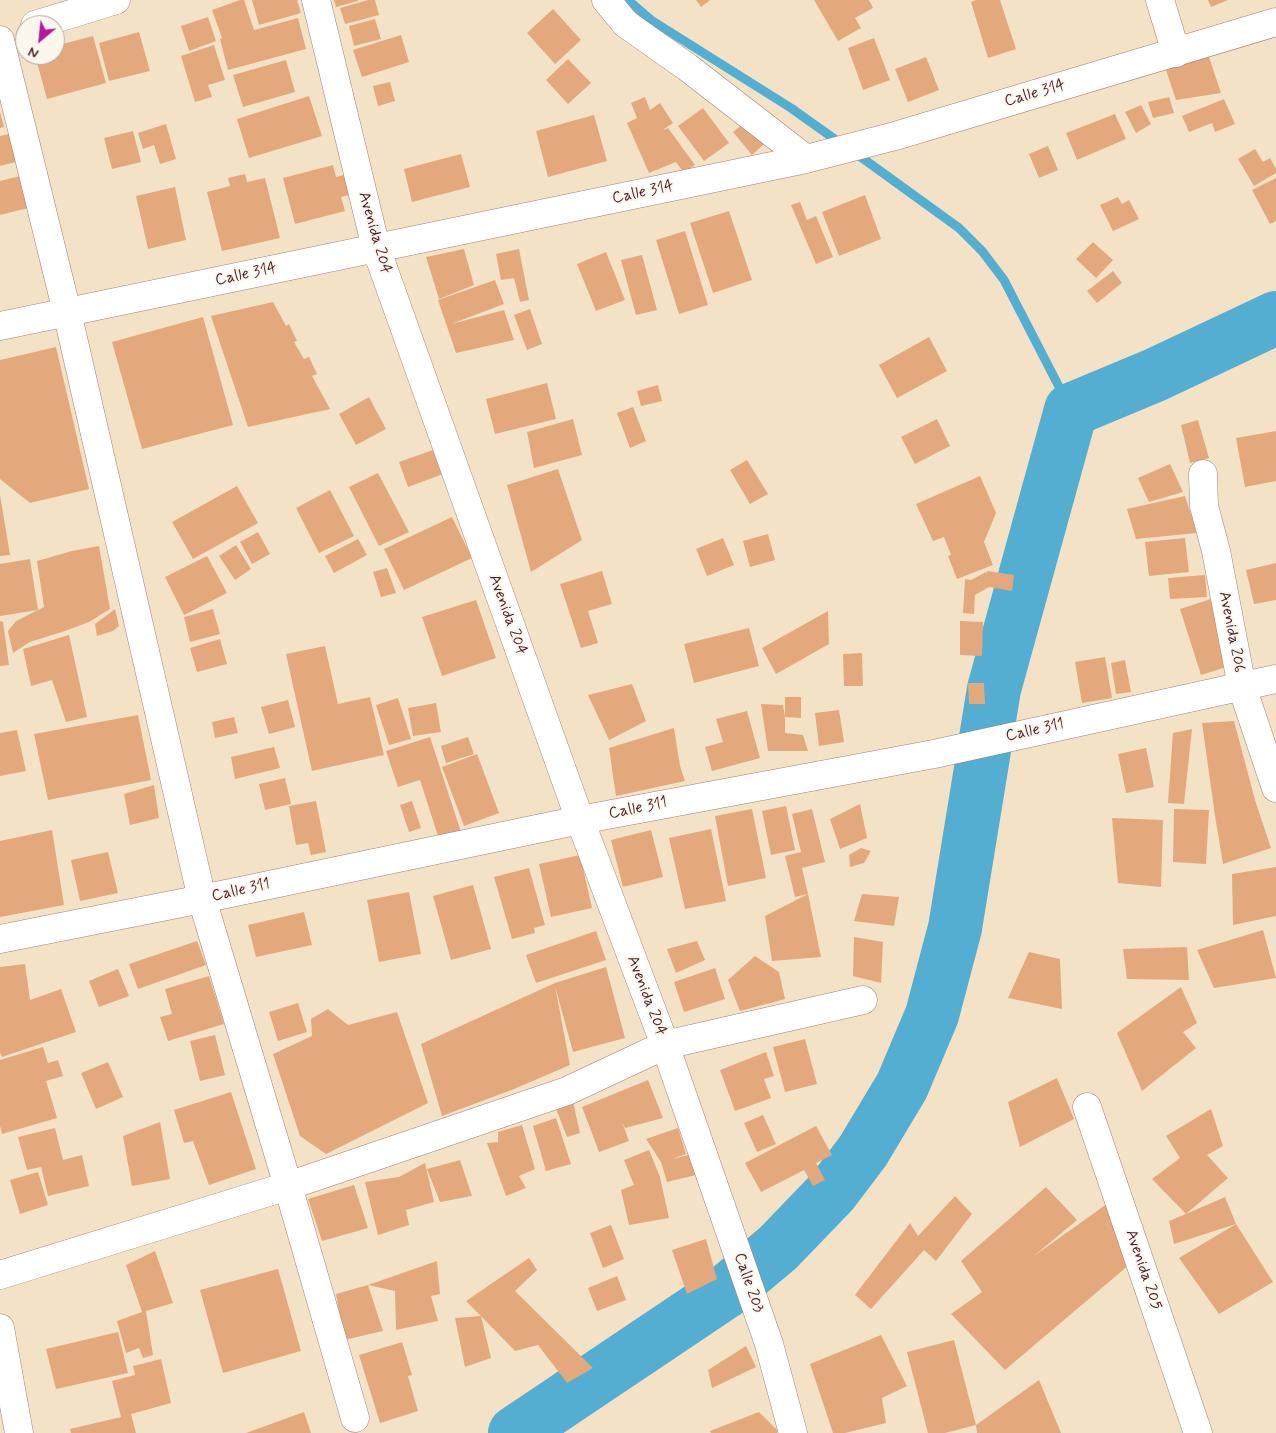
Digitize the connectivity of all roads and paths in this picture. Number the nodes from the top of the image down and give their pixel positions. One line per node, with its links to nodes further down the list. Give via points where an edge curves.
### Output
1 (116, 0): 5 (street)
2 (316, 0): 12 (street, Avenida 204)
3 (606, 0): 11 (street, via 626,24 687,66)
4 (1160, 0): 10 (street)
5 (65, 16)
6 (1276, 22): 10 (street, Calle 314)
7 (15, 31): 8 (street)
8 (0, 36)
9 (0, 40): 13 (street)
10 (1176, 53): 11 (street, Calle 314)
11 (806, 159): 12 (street, Calle 314)
12 (376, 248): 13 (street, Calle 314); 19 (street, Avenida 204)
13 (66, 312): 14 (street, Calle 314); 20 (street)
14 (0, 326)
15 (1203, 474): 17 (street, Avenida 206, via 1204,506)
16 (1276, 679): 17 (street, Calle 311)
17 (1242, 687): 18 (street, Avenida 206); 19 (street, Calle 311, via 934,754)
18 (1276, 788)
19 (580, 820): 20 (street, Calle 311); 23 (street, Avenida 204)
20 (202, 899): 21 (street, Calle 311); 25 (street)
21 (0, 939)
22 (863, 1000): 23 (street)
23 (665, 1045): 25 (street, via 568,1091); 26 (street, Avenida 204)
24 (1087, 1107): 32 (street, Avenida 205)
25 (288, 1186): 27 (street); 29 (street)
26 (726, 1222): 31 (street, Calle 203, via 769,1344)
27 (0, 1275)
28 (0, 1328): 30 (street)
29 (355, 1418)
30 (19, 1433)
31 (792, 1433)
32 (1198, 1433)

